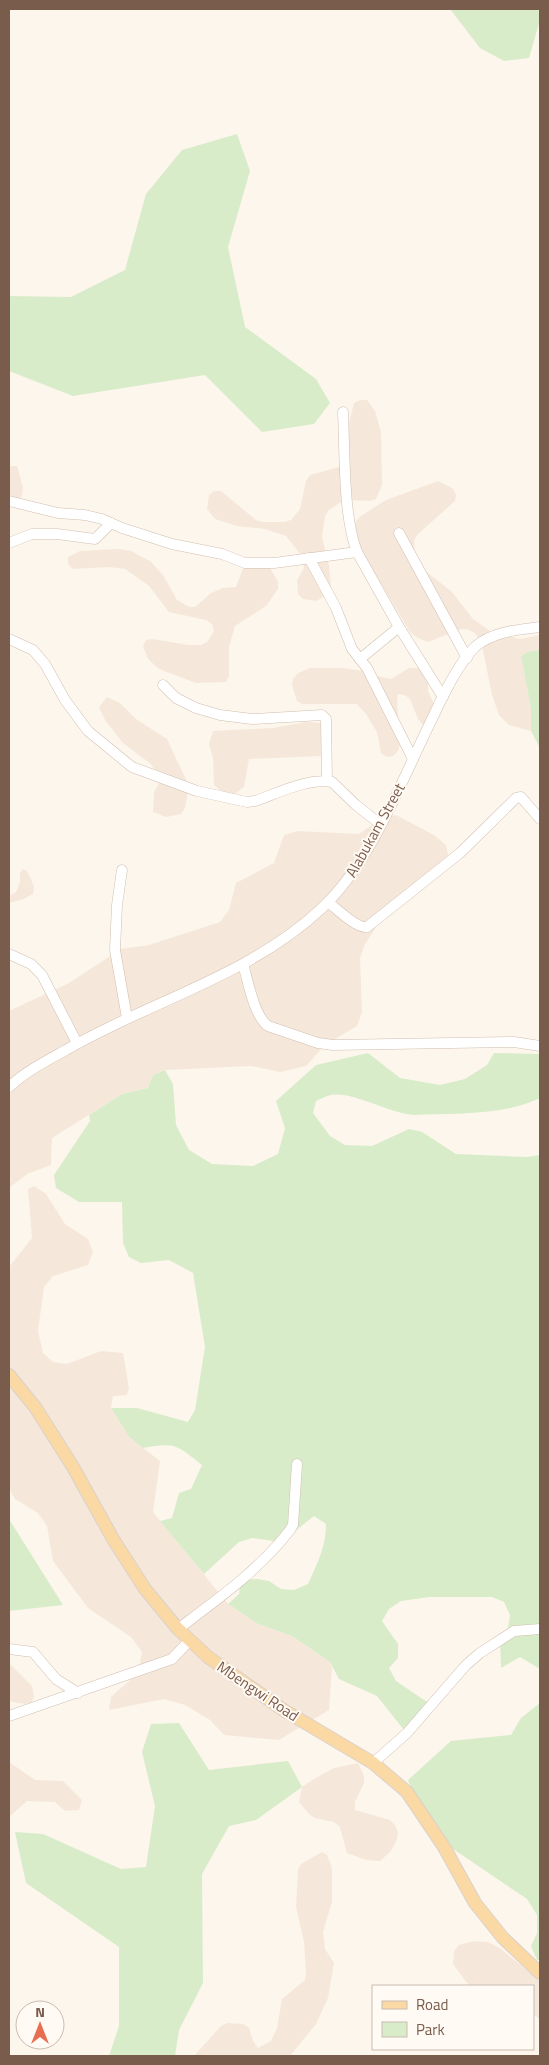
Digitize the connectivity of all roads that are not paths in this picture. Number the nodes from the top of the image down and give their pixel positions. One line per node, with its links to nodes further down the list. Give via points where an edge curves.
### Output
1 (343, 412): 6 (street, via 350,525)
2 (9, 501): 3 (street)
3 (111, 523): 5 (street, via 95,539 32,534); 7 (street, via 172,544 222,554 245,563)
4 (399, 533): 11 (street)
5 (9, 543)
6 (357, 552): 7 (street); 8 (street)
7 (308, 558): 12 (street)
8 (400, 627): 12 (street); 14 (street)
9 (540, 627): 11 (street, Alabukam Street, via 512,630 489,638)
10 (9, 639): 16 (street, via 33,650 88,731 132,767 197,791 247,802 301,785)
11 (467, 658): 14 (street, Alabukam Street)
12 (360, 660): 15 (street)
13 (163, 685): 16 (street, via 176,698 220,715 252,719 322,715 326,719)
14 (443, 697): 15 (street, Alabukam Street)
15 (412, 758): 18 (street, Alabukam Street)
16 (327, 781): 18 (street)
17 (540, 819): 20 (street, via 525,800 516,798 460,853 367,927 355,924)
18 (380, 824): 20 (street, Alabukam Street, via 348,880)
19 (122, 870): 23 (street, via 115,950)
20 (328, 902): 22 (street, Alabukam Street, via 280,942)
21 (9, 954): 24 (street, via 31,964 42,975)
22 (243, 964): 23 (street, Alabukam Street); 25 (street, via 264,1023 318,1043 514,1042)
23 (127, 1018): 24 (street, Alabukam Street)
24 (77, 1043): 26 (street, Alabukam Street, via 28,1071)
25 (540, 1046)
26 (9, 1086)
27 (9, 1375): 30 (main road, Mbengwi Road, via 35,1407 145,1589)
28 (297, 1464): 30 (street, via 290,1530 257,1567)
29 (540, 1628): 35 (street, via 514,1631 480,1653 408,1733)
30 (178, 1630): 31 (main road, Mbengwi Road)
31 (190, 1640): 33 (street, via 172,1659); 35 (main road, Mbengwi Road, via 282,1709)
32 (9, 1649): 33 (street, via 33,1652 56,1679)
33 (78, 1693): 34 (street)
34 (9, 1716)
35 (373, 1763): 36 (main road, Mbengwi Road, via 407,1792 444,1847 475,1903 502,1938)
36 (540, 1973)

